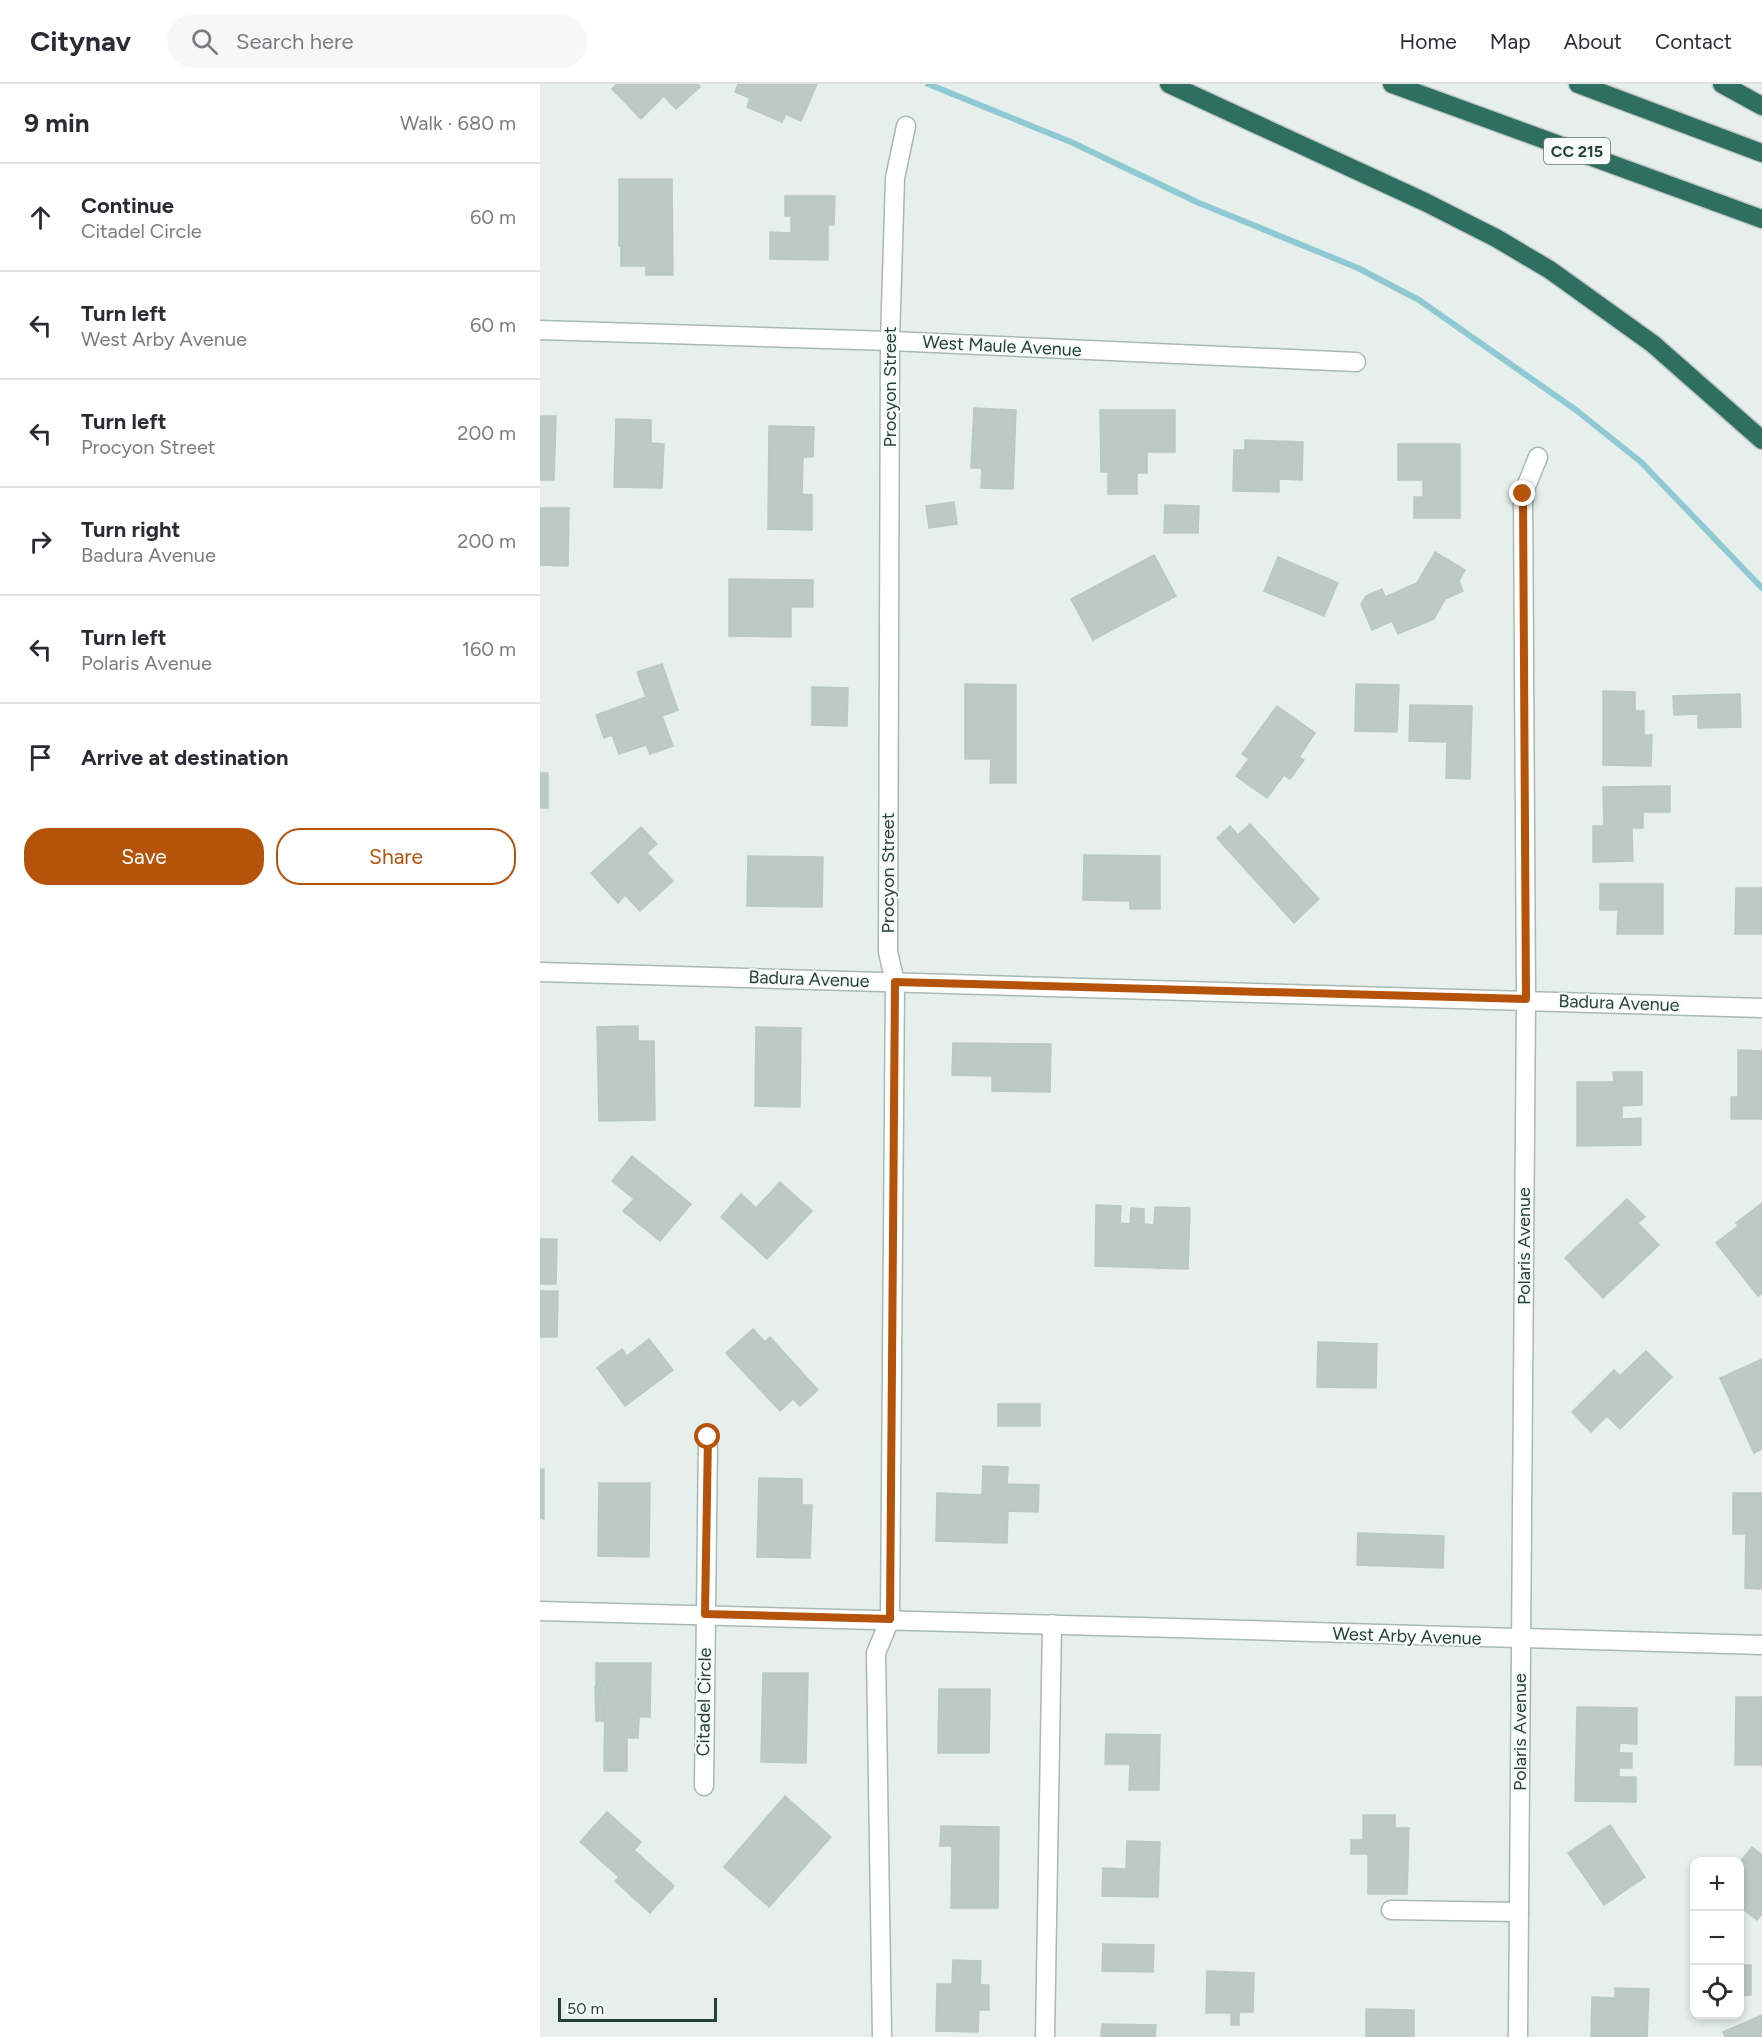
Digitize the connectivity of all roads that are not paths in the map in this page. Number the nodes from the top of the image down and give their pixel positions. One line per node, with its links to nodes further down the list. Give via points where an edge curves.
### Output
1 (1169, 84): 12 (highway, via 1425,202 1541,265 1653,344)
2 (1392, 84): 8 (highway, CC 215)
3 (1578, 84): 7 (highway)
4 (1722, 84): 5 (highway)
5 (1762, 106)
6 (906, 126): 10 (street, Procyon Street, via 895,178)
7 (1762, 153)
8 (1762, 219)
9 (540, 330): 10 (street, West Maule Avenue)
10 (890, 341): 11 (street, West Maule Avenue); 15 (street, Procyon Street, via 888,952)
11 (1356, 362)
12 (1762, 440)
13 (1538, 457): 16 (street, Polaris Avenue, via 1523,494)
14 (540, 972): 15 (street, Badura Avenue)
15 (895, 982): 16 (street, Badura Avenue); 21 (street, Procyon Street)
16 (1526, 999): 17 (street, Badura Avenue); 23 (street, Polaris Avenue)
17 (1762, 1008)
18 (708, 1437): 20 (street, Citadel Circle)
19 (540, 1611): 20 (street, West Arby Avenue)
20 (705, 1614): 21 (street, West Arby Avenue); 25 (street, Citadel Circle)
21 (890, 1619): 22 (street, West Arby Avenue); 28 (street, via 876,1653)
22 (1052, 1624): 23 (street, West Arby Avenue); 29 (street)
23 (1521, 1640): 24 (street, West Arby Avenue); 27 (street, Polaris Avenue)
24 (1762, 1645)
25 (704, 1786)
26 (1391, 1910): 27 (street)
27 (1519, 1912): 30 (street, Polaris Avenue)
28 (882, 2037)
29 (1045, 2037)
30 (1518, 2037)

